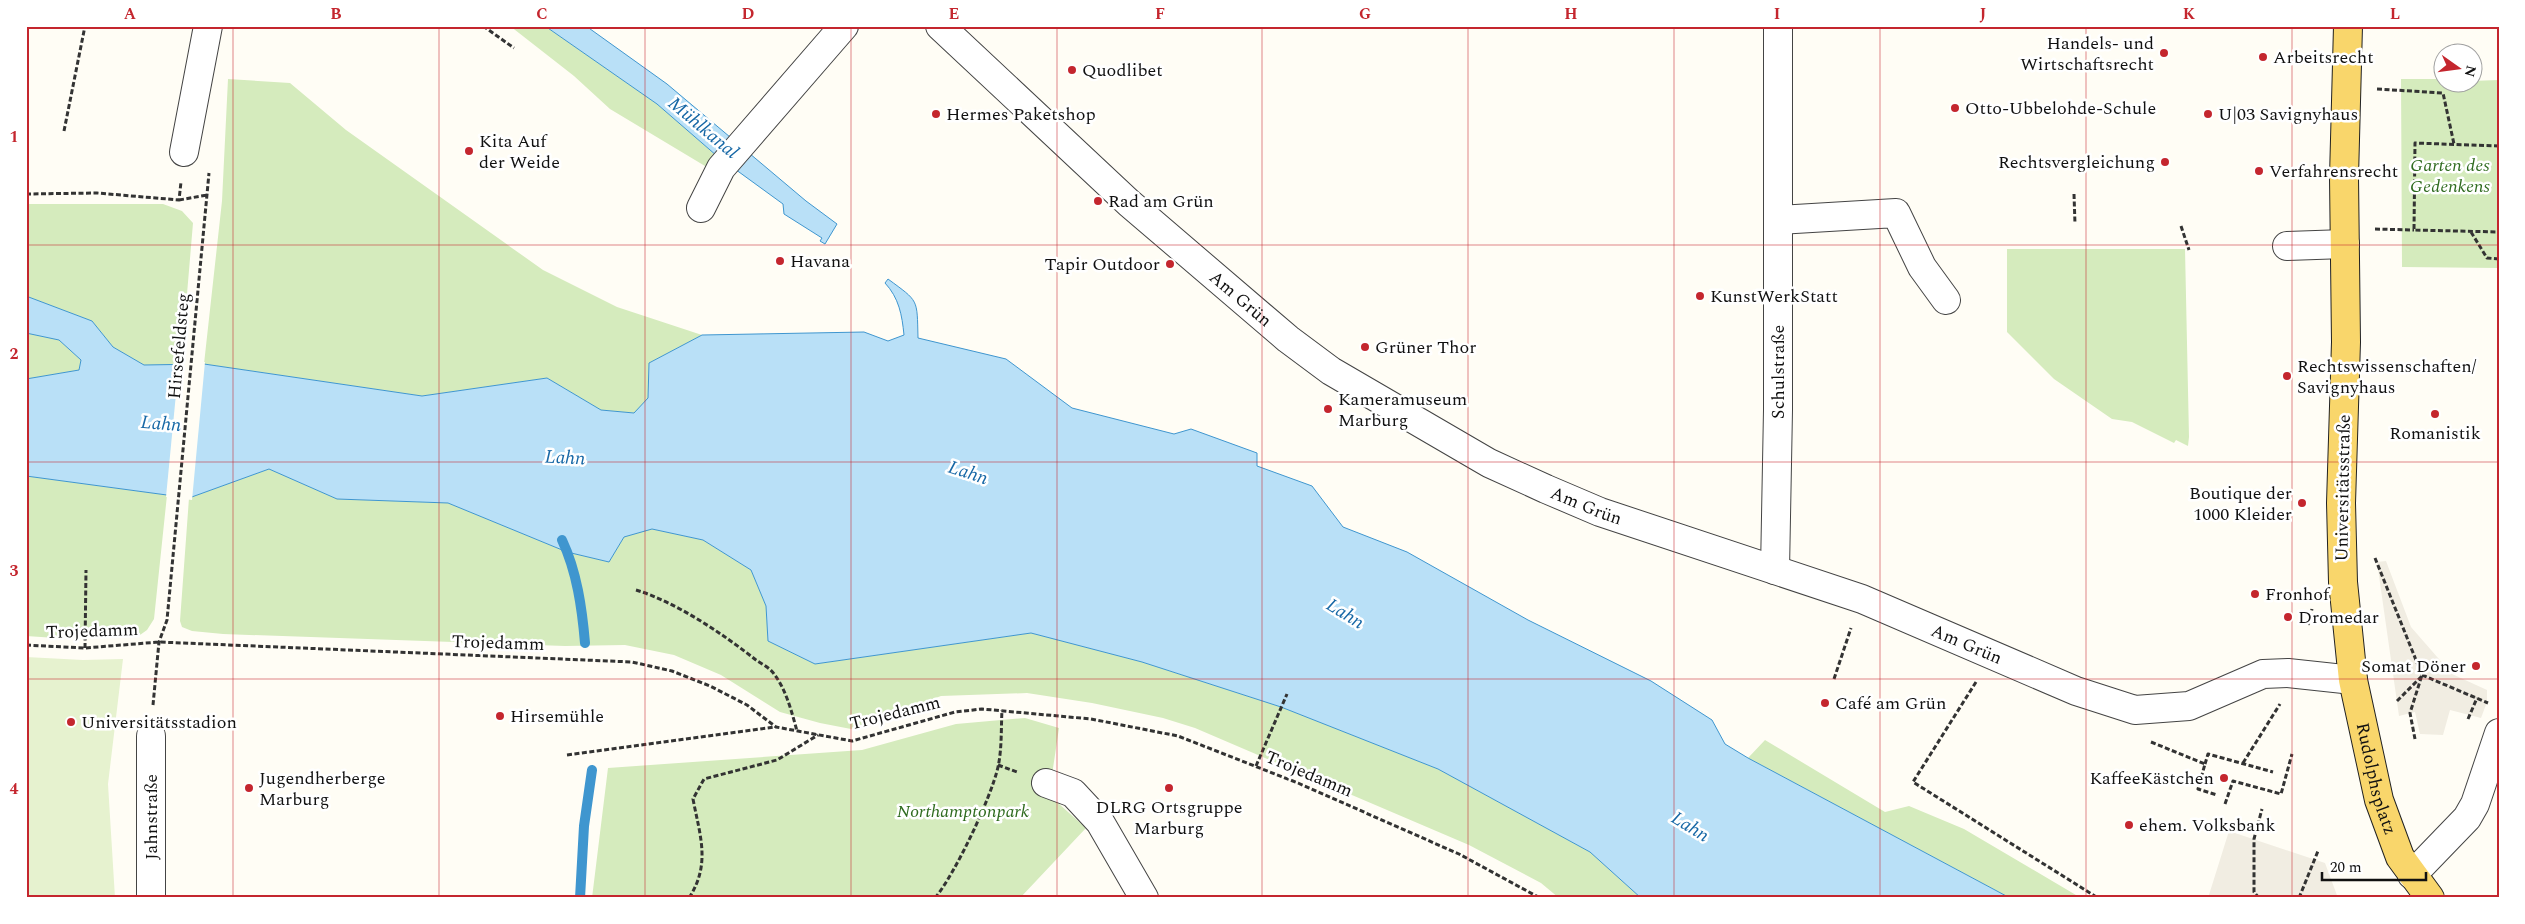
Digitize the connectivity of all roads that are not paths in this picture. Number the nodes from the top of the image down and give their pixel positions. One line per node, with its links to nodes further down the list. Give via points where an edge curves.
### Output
1 (208, 26): 6 (street)
2 (844, 26): 7 (street, via 721,168)
3 (1778, 26): 8 (street, Schulstraße)
4 (2348, 26): 9 (main road, Universitätsstraße)
5 (953, 31): 12 (street, Am Grün, via 1129,203 1330,371 1489,462 1546,490 1600,512)
6 (184, 152)
7 (701, 208)
8 (1778, 220): 11 (street, via 1896,213 1922,267); 12 (street, Schulstraße)
9 (2345, 244): 10 (street); 13 (main road, Universitätsstraße, via 2341,564)
10 (2287, 246)
11 (1946, 300)
12 (1775, 570): 13 (street, Am Grün, via 1862,599 2076,691 2135,710 2189,706 2263,674 2288,673)
13 (2353, 680): 17 (main road, Rudolphsplatz, via 2379,800 2393,840)
14 (2499, 733): 17 (street, via 2475,804 2467,818)
15 (151, 736): 18 (street, Jahnstraße)
16 (1046, 783): 19 (street, via 1073,793 1100,822)
17 (2412, 875): 20 (main road, Rudolphsplatz)
18 (151, 898)
19 (1144, 898)
20 (2430, 898)

